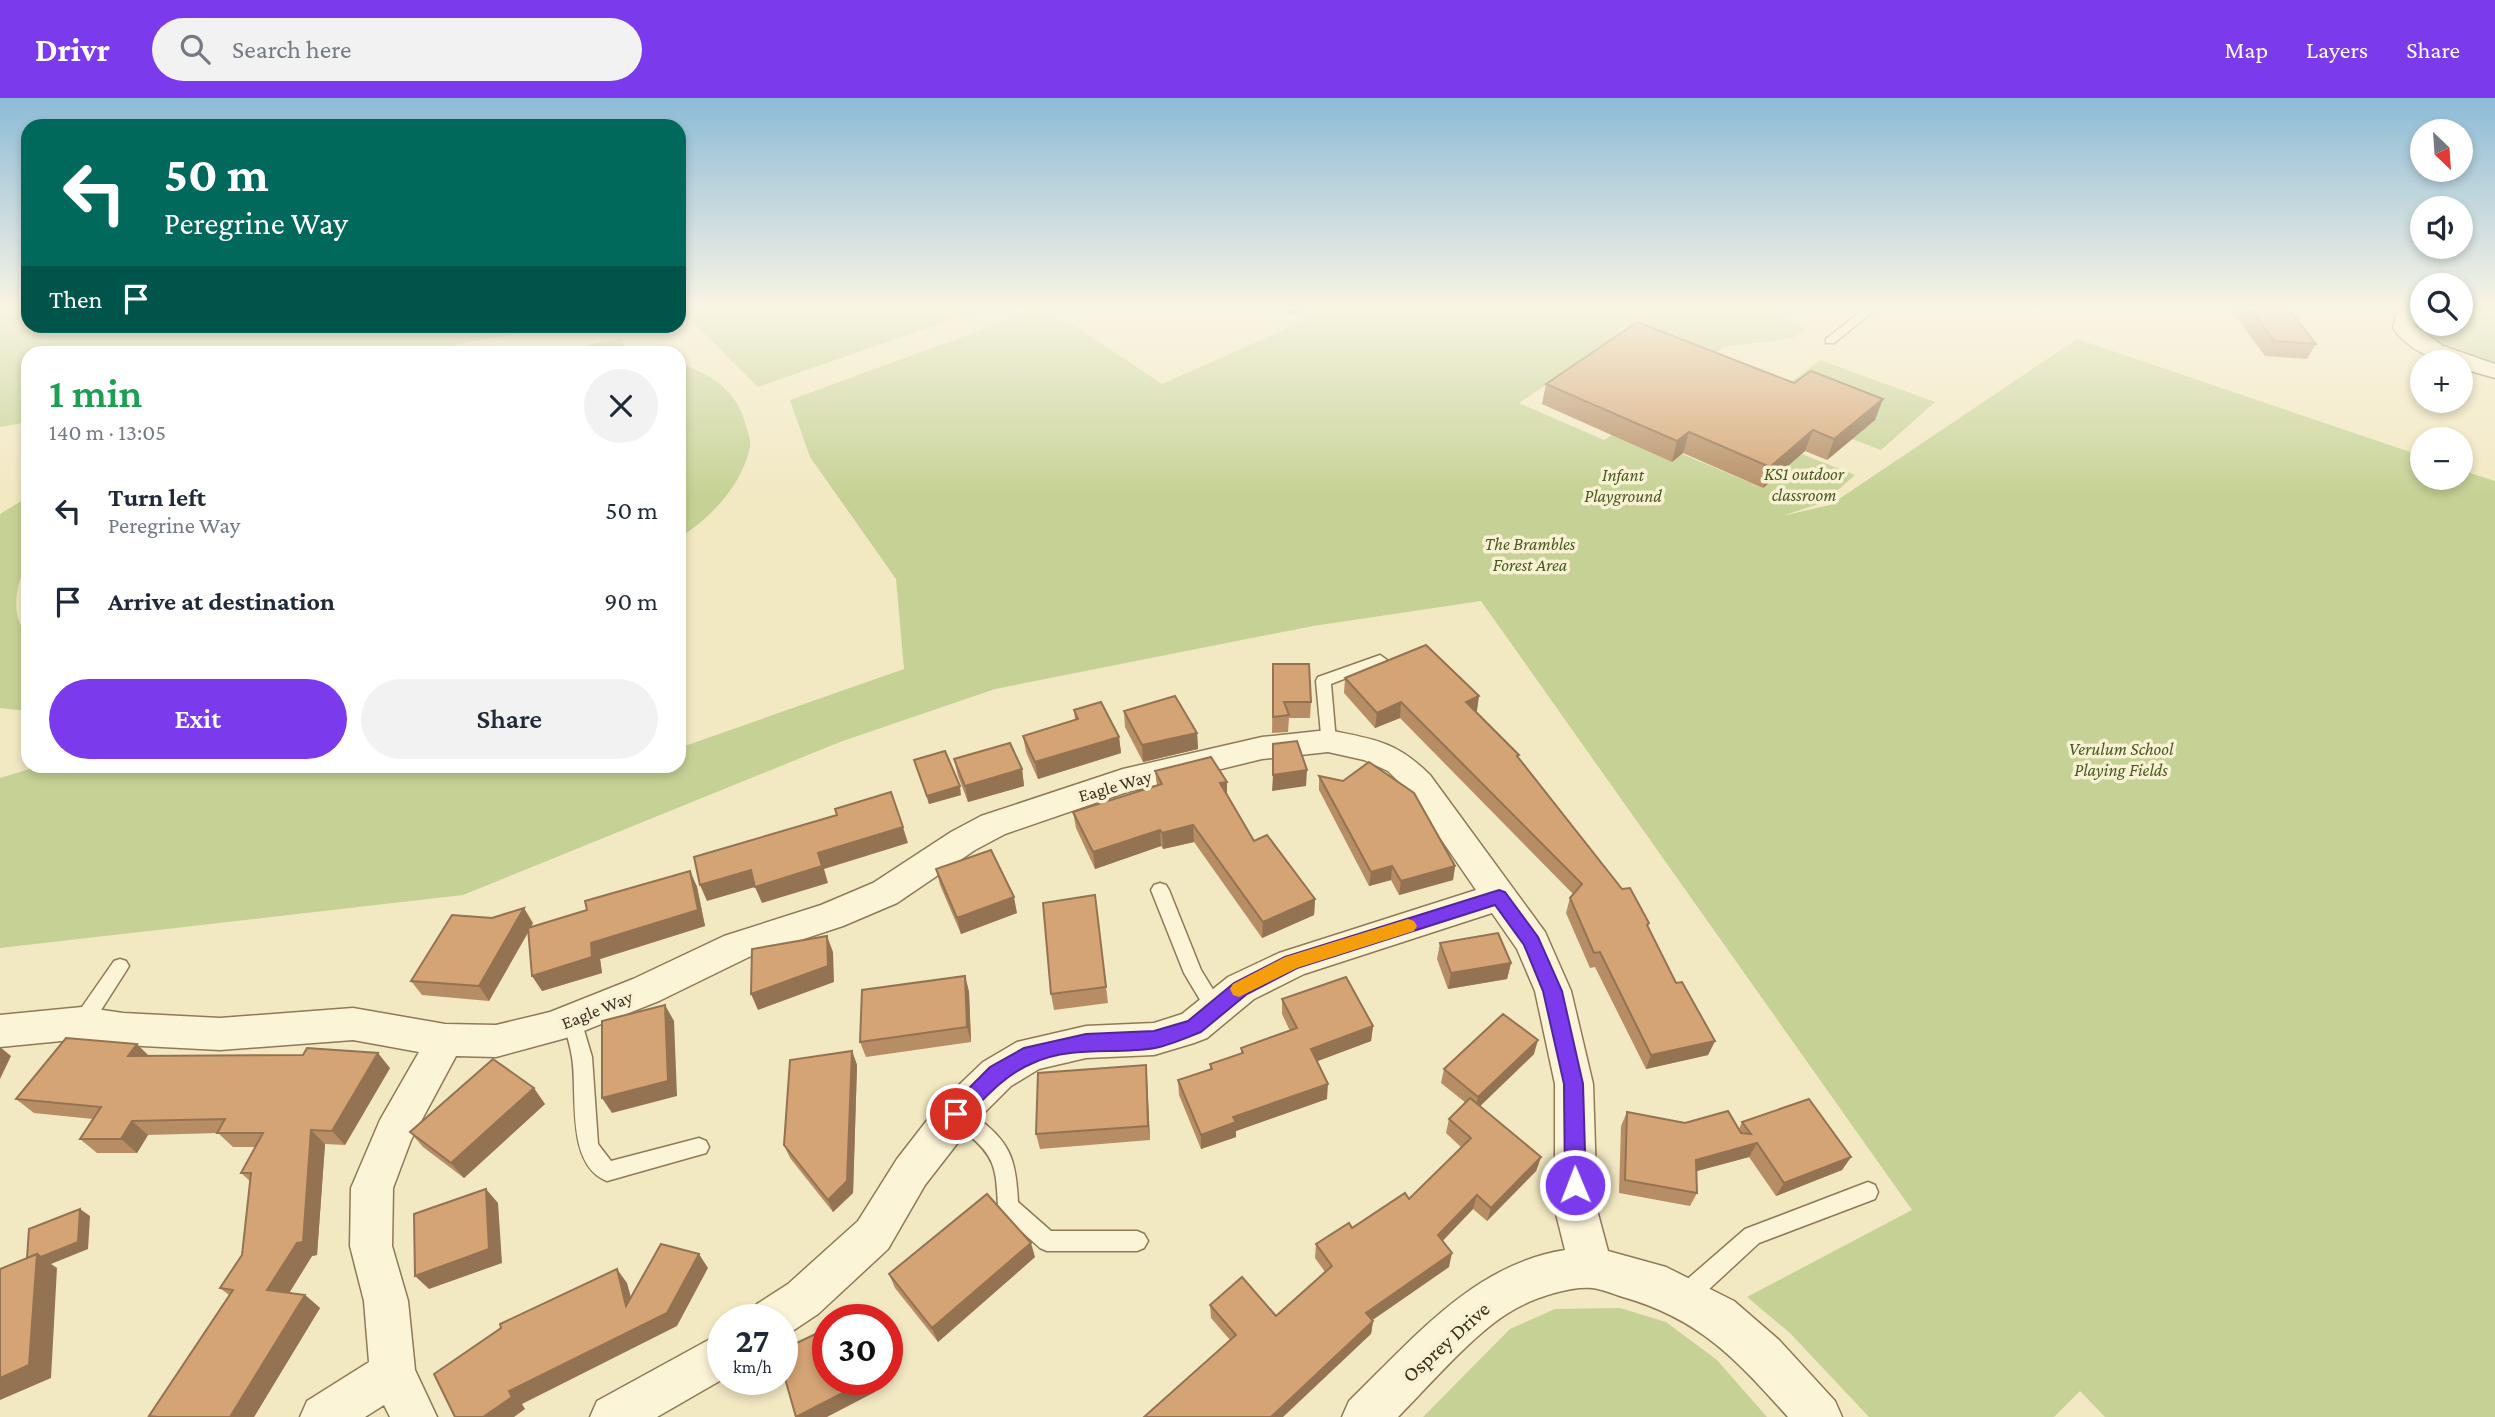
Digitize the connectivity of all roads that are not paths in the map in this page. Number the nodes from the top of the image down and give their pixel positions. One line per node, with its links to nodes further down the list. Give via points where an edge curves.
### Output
1 (1380, 660): 2 (lane, via 1323,681)
2 (1328, 741): 4 (street, Eagle Way, via 1371,750 1399,764 1419,783); 7 (street, Eagle Way, via 1262,748 1123,781 993,825 885,893 737,946)
3 (1160, 890): 6 (lane, via 1193,973)
4 (1499, 897): 6 (street, via 1292,963 1241,988); 15 (street, Eagle Way, via 1532,942 1553,991 1574,1084 1576,1210)
5 (120, 966): 8 (lane)
6 (1216, 1009): 11 (street, via 1194,1027 1154,1040 1086,1042 1030,1054 997,1073)
7 (572, 1020): 10 (street, Eagle Way, via 496,1041); 12 (lane, via 582,1057 588,1147 607,1172)
8 (82, 1023): 9 (street, Eagle Way); 10 (street, Eagle Way, via 220,1034 353,1024)
9 (0, 1031)
10 (445, 1040): 19 (street, via 394,1133 372,1188 371,1246 386,1301)
11 (956, 1114): 14 (lane, via 995,1143 1006,1163 1009,1206 1047,1241); 17 (street, via 911,1172 873,1234)
12 (699, 1147)
13 (1868, 1192): 16 (lane, via 1752,1236)
14 (1137, 1241)
15 (1591, 1267): 16 (street, Osprey Drive, via 1666,1288); 23 (street, Osprey Drive, via 1545,1274 1499,1294 1464,1321)
16 (1683, 1298): 24 (street, Osprey Drive, via 1718,1318 1763,1356)
17 (796, 1304)
18 (707, 1363): 22 (street)
19 (393, 1373): 20 (street); 21 (street)
20 (323, 1417)
21 (414, 1417)
22 (613, 1417)
23 (1365, 1417)
24 (1819, 1417)

